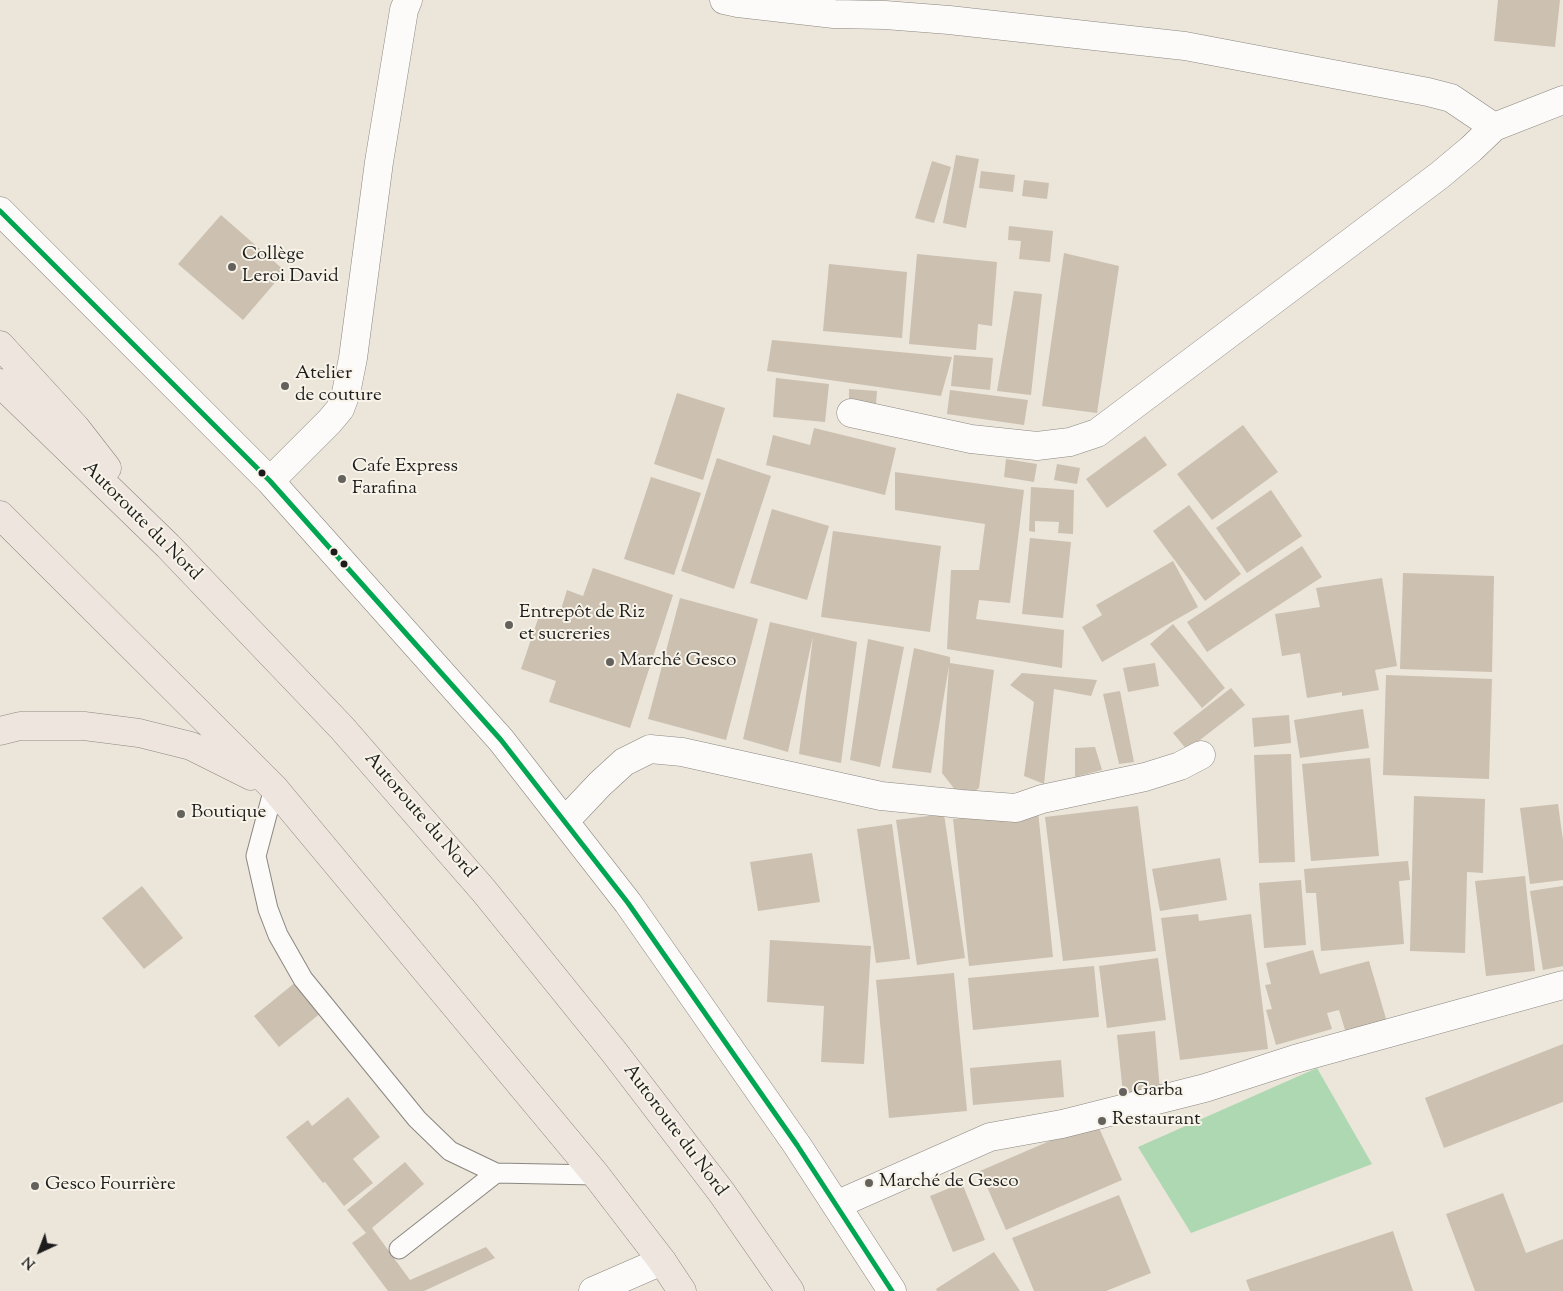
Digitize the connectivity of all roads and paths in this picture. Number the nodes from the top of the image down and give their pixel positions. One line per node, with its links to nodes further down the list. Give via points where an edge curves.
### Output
1 (408, 0): 9 (street, via 379,162 346,393 340,409 329,422)
2 (724, 0): 4 (street, via 834,14 949,20 1185,46 1451,98)
3 (1563, 100): 4 (street)
4 (1494, 127): 8 (street, via 1440,174 1097,433 1070,442 1037,446 971,439)
5 (0, 211): 9 (street)
6 (0, 346): 11 (highway, via 76,428)
7 (0, 383): 11 (highway, Autoroute du Nord)
8 (851, 413)
9 (270, 481): 15 (street, via 500,740)
10 (0, 515): 14 (highway)
11 (168, 546): 24 (highway, Autoroute du Nord, via 342,728 484,891 722,1193)
12 (0, 730): 14 (highway, via 20,726 84,726 139,733 191,746)
13 (1201, 755): 15 (street, via 1180,766 1145,777 1042,799 1016,808 881,796 682,752 650,749 624,762)
14 (274, 788): 17 (lane, via 256,856 268,909 278,935 303,979 418,1119 450,1151); 18 (highway)
15 (565, 821): 19 (street, via 628,903)
16 (1563, 985): 19 (street, via 1295,1059 1206,1088 1062,1124 990,1137)
17 (496, 1173): 18 (lane); 20 (lane)
18 (596, 1174): 21 (highway)
19 (836, 1205): 25 (street)
20 (399, 1249)
21 (662, 1261): 22 (street); 23 (highway)
22 (593, 1291)
23 (682, 1291)
24 (790, 1291)
25 (892, 1291)

